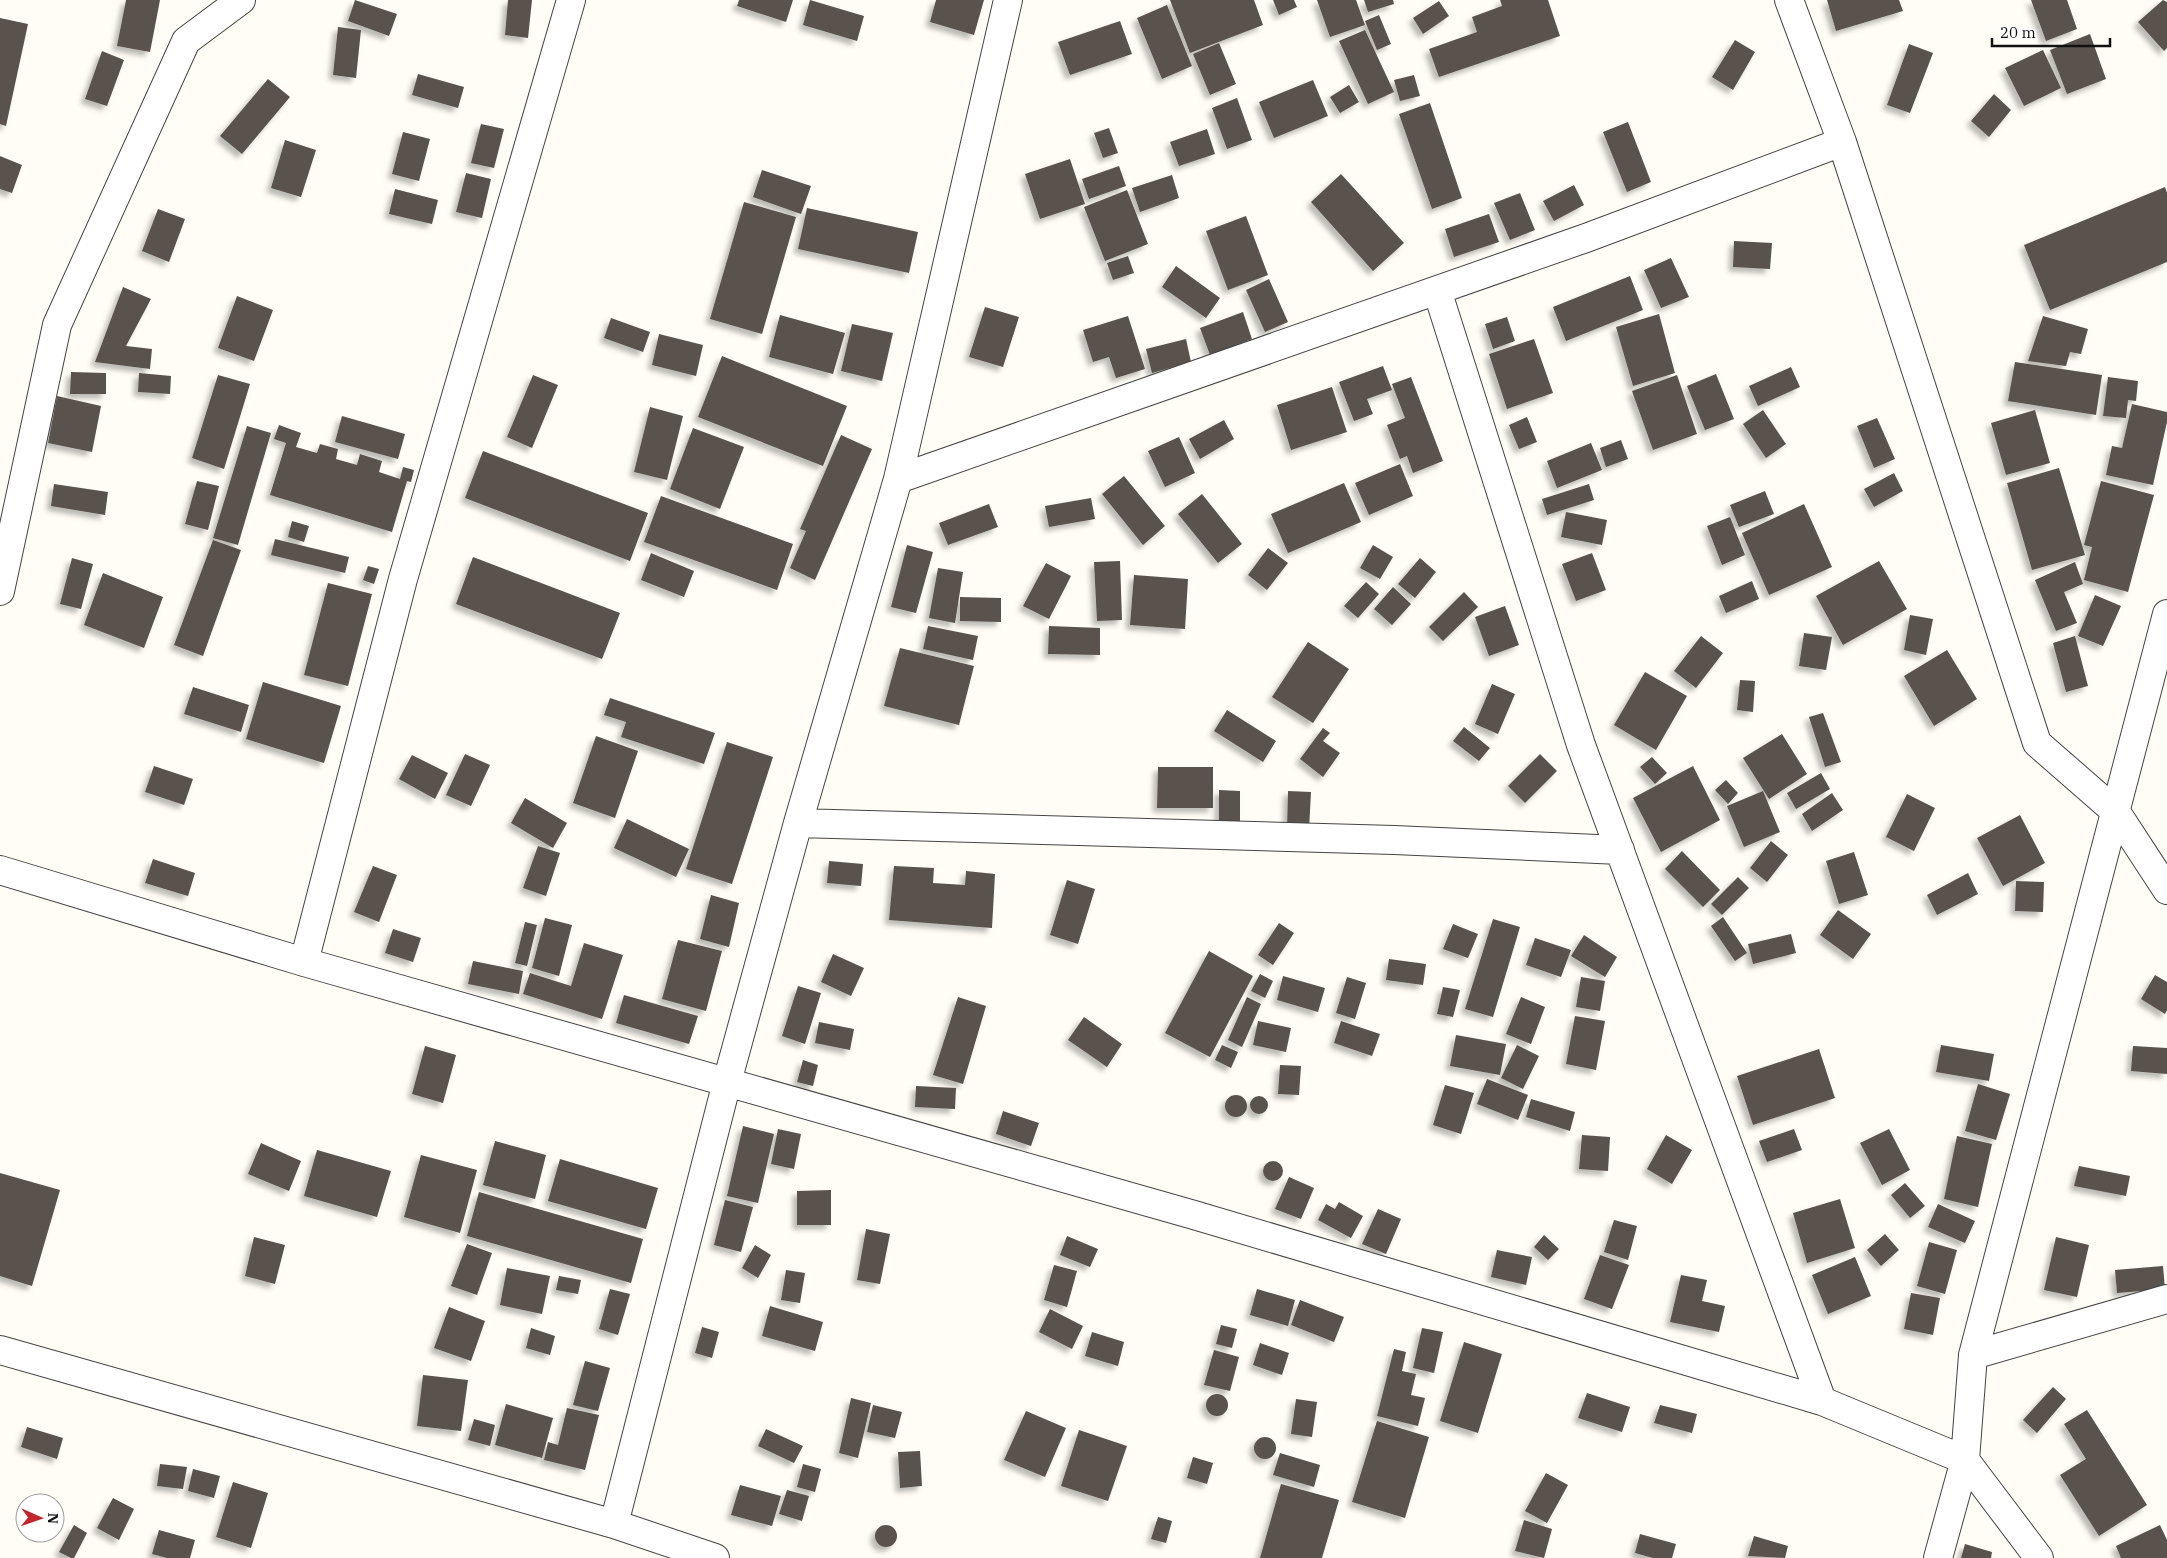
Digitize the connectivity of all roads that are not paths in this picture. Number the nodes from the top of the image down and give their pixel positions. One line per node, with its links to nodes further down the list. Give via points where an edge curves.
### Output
1 (241, 0): 8 (street, via 186,41 57,325)
2 (572, 0): 15 (street, via 403,579)
3 (1008, 0): 7 (street)
4 (1789, 0): 5 (street)
5 (1842, 142): 6 (street); 10 (street, via 2038,743)
6 (1437, 290): 7 (street); 12 (street, via 1581,745)
7 (898, 479): 11 (street)
8 (0, 591)
9 (2167, 614): 10 (street)
10 (2116, 812): 14 (street); 19 (street)
11 (798, 823): 12 (street, via 1394,840); 16 (street)
12 (1620, 850): 20 (street)
13 (0, 870): 15 (street)
14 (2167, 890)
15 (304, 962): 16 (street)
16 (727, 1082): 20 (street, via 1204,1218); 22 (street)
17 (2167, 1299): 19 (street)
18 (0, 1350): 22 (street)
19 (1973, 1355): 21 (street)
20 (1822, 1401): 21 (street)
21 (1966, 1460): 24 (street); 25 (street)
22 (614, 1524): 23 (street)
23 (716, 1558)
24 (1938, 1558)
25 (2039, 1558)

